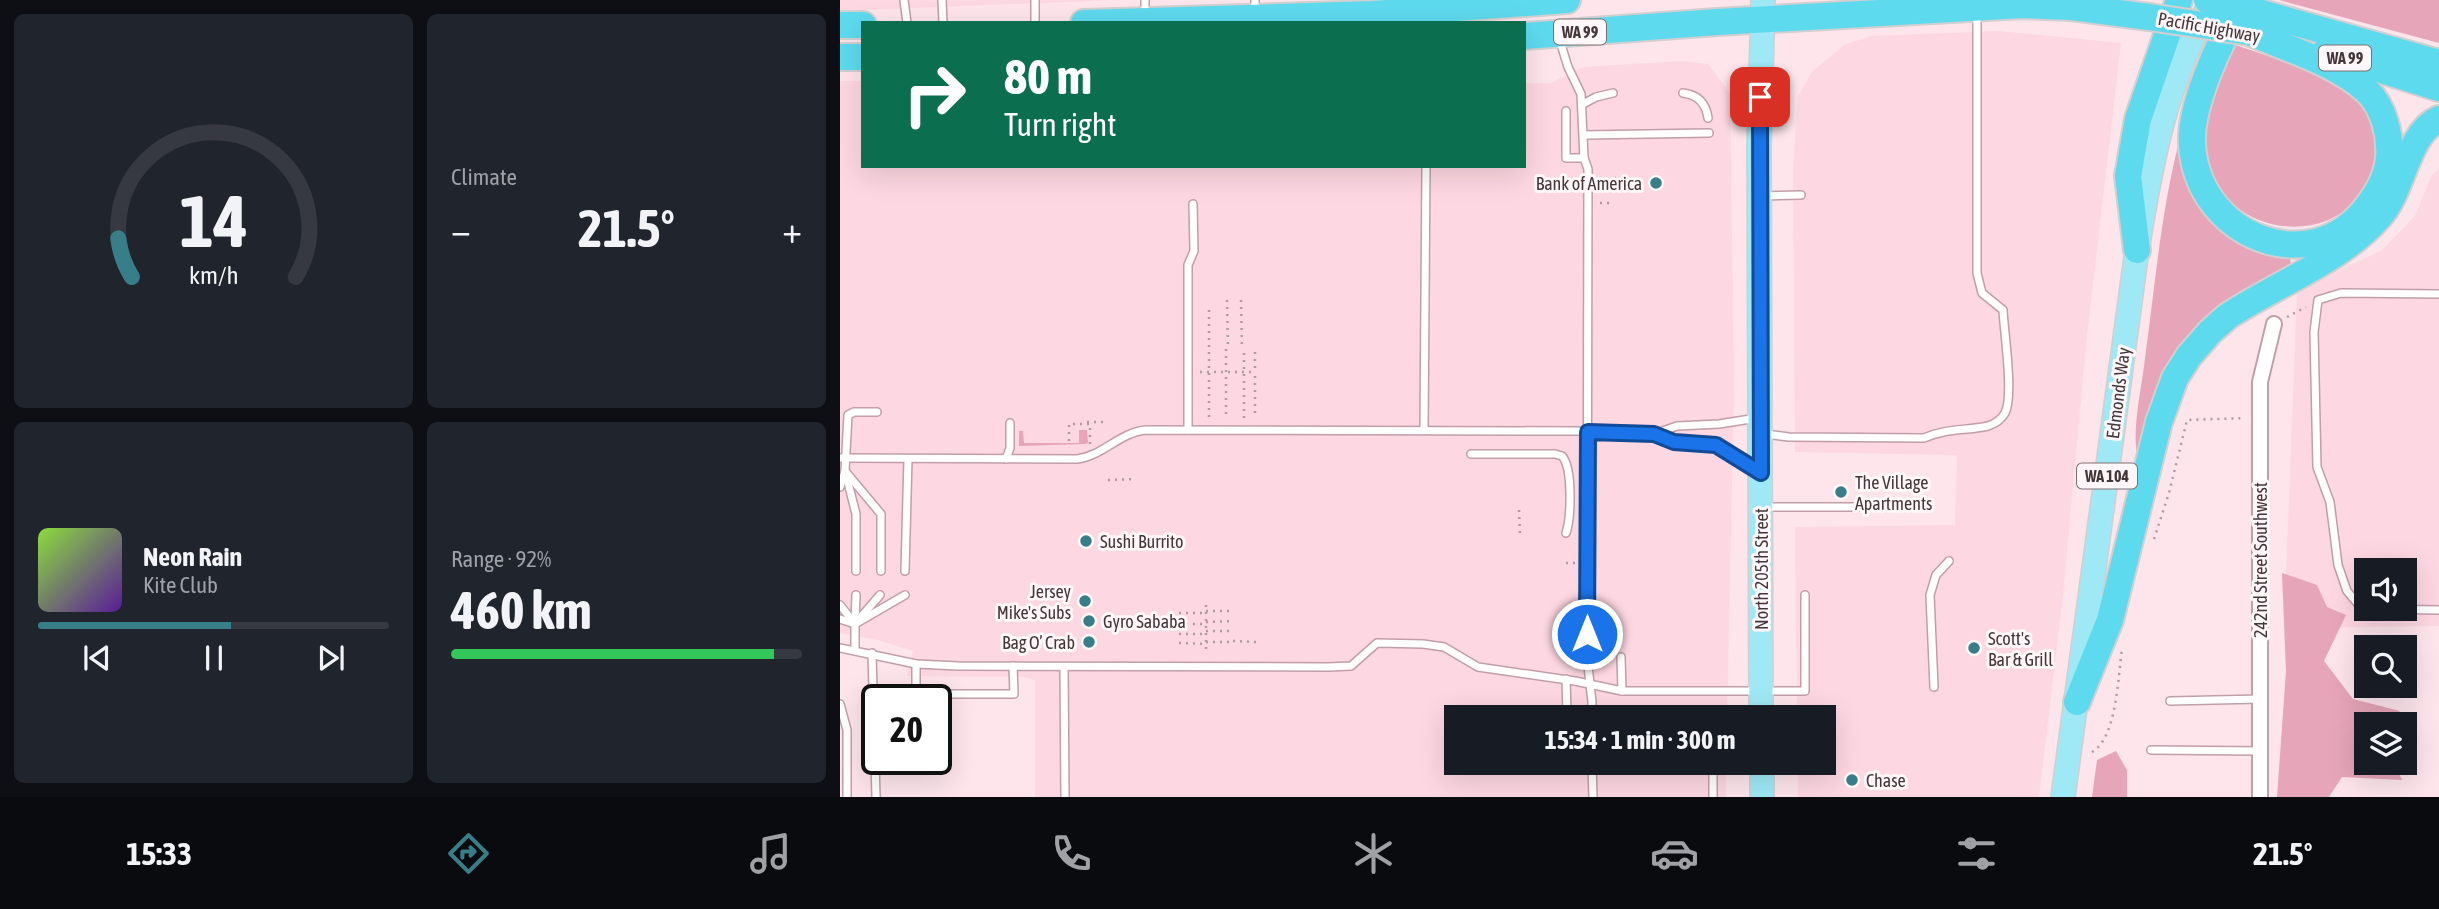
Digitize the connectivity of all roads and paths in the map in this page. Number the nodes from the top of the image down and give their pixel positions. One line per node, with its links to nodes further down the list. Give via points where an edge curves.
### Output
1 (904, 0): 14 (lane)
2 (942, 0): 15 (lane)
3 (1035, 0): 16 (lane)
4 (1567, 0): 8 (highway, WA 99)
5 (2179, 0): 41 (highway, via 2138,119 2128,176)
6 (2207, 0): 13 (highway, Pacific Highway / WA 99, bridge)
7 (2213, 0): 41 (main road, Edmonds Way / WA 104, via 2190,41 2155,149)
8 (1517, 2): 12 (highway, WA 99, via 1373,14)
9 (1977, 8): 11 (highway, Pacific Highway / WA 99); 13 (highway, Pacific Highway / WA 99, bridge, via 2072,7 2149,17); 63 (lane, via 1977,273 1982,293 2003,310 2008,384 2005,414 1988,425 1941,430 1924,438 1789,437)
10 (1145, 10): 12 (highway, WA 99); 17 (highway, WA 99)
11 (1763, 10): 20 (highway, WA 99); 37 (main road, North 205th Street)
12 (1254, 13)
13 (2251, 15): 13 (highway, via 2351,78 2369,93 2381,112 2390,147 2380,188 2351,224 2322,239 2286,243 2246,233 2215,206 2199,176 2192,143 2194,117 2224,34); 24 (highway, Pacific Highway / WA 99); 25 (highway, Pacific Highway / WA 99, via 2364,63)
14 (907, 21)
15 (943, 21)
16 (1035, 21)
17 (1093, 21)
18 (840, 25): 19 (highway)
19 (861, 25)
20 (1558, 34): 21 (highway, WA 99); 28 (lane)
21 (1526, 36)
22 (840, 57): 23 (highway)
23 (861, 57)
24 (2439, 63)
25 (2439, 88)
26 (1613, 93): 28 (lane)
27 (1683, 93): 30 (lane, via 1698,97)
28 (1583, 104): 33 (lane)
29 (1566, 111): 34 (lane, via 1566,158)
30 (1708, 118)
31 (2439, 119): 130 (highway, via 2422,131 2397,191 2357,239 2228,316 2175,378 2159,422 2110,620)
32 (1709, 133): 33 (lane)
33 (1584, 135): 34 (lane)
34 (1584, 158): 66 (lane, via 1588,169)
35 (1426, 168): 65 (lane)
36 (1801, 195): 37 (lane)
37 (1759, 196): 63 (main road, North 205th Street)
38 (1597, 203): 39 (path)
39 (1614, 203)
40 (1193, 204): 64 (lane, via 1194,251 1188,265)
41 (2137, 250): 130 (main road, Edmonds Way / WA 104)
42 (2439, 294): 45 (lane, via 2341,293)
43 (1227, 300): 51 (path)
44 (1241, 300): 52 (path)
45 (2318, 300): 47 (path); 95 (lane, via 2314,332 2317,467 2330,502 2338,565)
46 (1209, 309): 50 (path)
47 (2274, 324): 59 (street, 242nd Street Southwest, via 2260,382)
48 (1255, 349): 53 (path)
49 (1197, 372): 50 (path)
50 (1209, 372): 51 (path); 55 (path)
51 (1226, 372): 52 (path); 56 (path)
52 (1244, 372): 53 (path); 57 (path)
53 (1254, 372): 58 (path)
54 (877, 412): 71 (lane, via 848,415)
55 (1209, 418)
56 (1226, 418)
57 (1244, 418)
58 (1255, 418)
59 (2259, 418): 84 (path, via 2187,420); 128 (street, 242nd Street Southwest)
60 (1010, 422): 73 (lane)
61 (1087, 422): 62 (path)
62 (1104, 422)
63 (1761, 426): 67 (lane, via 1677,425); 74 (main road, North 205th Street)
64 (1188, 430): 65 (lane); 73 (lane, via 1135,431 1084,458)
65 (1424, 430): 66 (lane)
66 (1588, 432): 67 (lane); 124 (lane)
67 (1654, 434): 74 (lane, via 1674,442 1716,445)
68 (1069, 441): 69 (path, via 1069,424 1090,424)
69 (1090, 444)
70 (1471, 454): 82 (lane, via 1562,456 1568,468)
71 (842, 458): 72 (lane); 75 (lane)
72 (908, 459): 73 (lane); 90 (lane)
73 (1006, 459)
74 (1761, 473): 79 (main road, North 205th Street)
75 (842, 474): 78 (lane); 88 (lane, via 856,514); 89 (lane, via 881,514)
76 (1136, 479): 77 (path)
77 (1108, 480)
78 (840, 487)
79 (1761, 507): 80 (lane); 127 (main road, North 205th Street)
80 (1920, 507)
81 (1519, 510): 83 (path)
82 (1566, 533)
83 (1520, 534)
84 (2153, 542)
85 (1949, 561): 125 (lane, via 1936,575 1930,595)
86 (1566, 563): 87 (path)
87 (1577, 563)
88 (856, 571)
89 (881, 571)
90 (905, 571)
91 (856, 594): 106 (lane)
92 (880, 595): 106 (lane)
93 (905, 595): 106 (lane)
94 (1805, 595): 127 (lane, via 1805,691)
95 (2354, 599)
96 (1206, 604): 101 (path)
97 (840, 605): 106 (lane)
98 (2417, 610): 99 (lane)
99 (2439, 610)
100 (1233, 611): 101 (path)
101 (1206, 612): 102 (path); 105 (path)
102 (1179, 613)
103 (840, 616): 106 (lane)
104 (1233, 621): 105 (path)
105 (1206, 623): 107 (path); 109 (path)
106 (855, 624): 116 (lane)
107 (1179, 624)
108 (1233, 631): 109 (path)
109 (1206, 632): 110 (path); 114 (path)
110 (1179, 634)
111 (2124, 640): 137 (path, via 2111,721)
112 (1256, 642): 114 (path)
113 (1179, 643): 114 (path)
114 (1206, 643): 117 (path)
115 (840, 648): 116 (lane)
116 (855, 650): 118 (lane)
117 (1206, 652)
118 (872, 653): 120 (lane); 142 (lane)
119 (1621, 657): 126 (lane)
120 (916, 664): 121 (lane); 121 (lane, via 916,695 1014,694)
121 (1013, 666): 122 (lane)
122 (1064, 668): 123 (lane, via 1351,666 1377,643 1423,644 1444,647 1478,667); 143 (lane)
123 (1566, 680): 124 (lane); 132 (lane)
124 (1590, 684): 126 (lane); 133 (lane)
125 (1934, 687)
126 (1622, 691): 127 (lane)
127 (1761, 692): 134 (main road, North 205th Street)
128 (2260, 699): 129 (lane); 136 (street, 242nd Street Southwest)
129 (2170, 701)
130 (2077, 702): 147 (main road, Edmonds Way / WA 104)
131 (840, 704): 141 (lane, via 847,730)
132 (1567, 705)
133 (1591, 705)
134 (1761, 705)
135 (2151, 750): 136 (lane)
136 (2260, 751): 148 (street, 242nd Street Southwest)
137 (2092, 752)
138 (1592, 775): 144 (lane)
139 (1713, 775): 145 (lane)
140 (1762, 775): 146 (main road)
141 (847, 797)
142 (876, 797)
143 (1065, 797)
144 (1593, 797)
145 (1713, 797)
146 (1762, 797)
147 (2063, 797)
148 (2260, 797)

